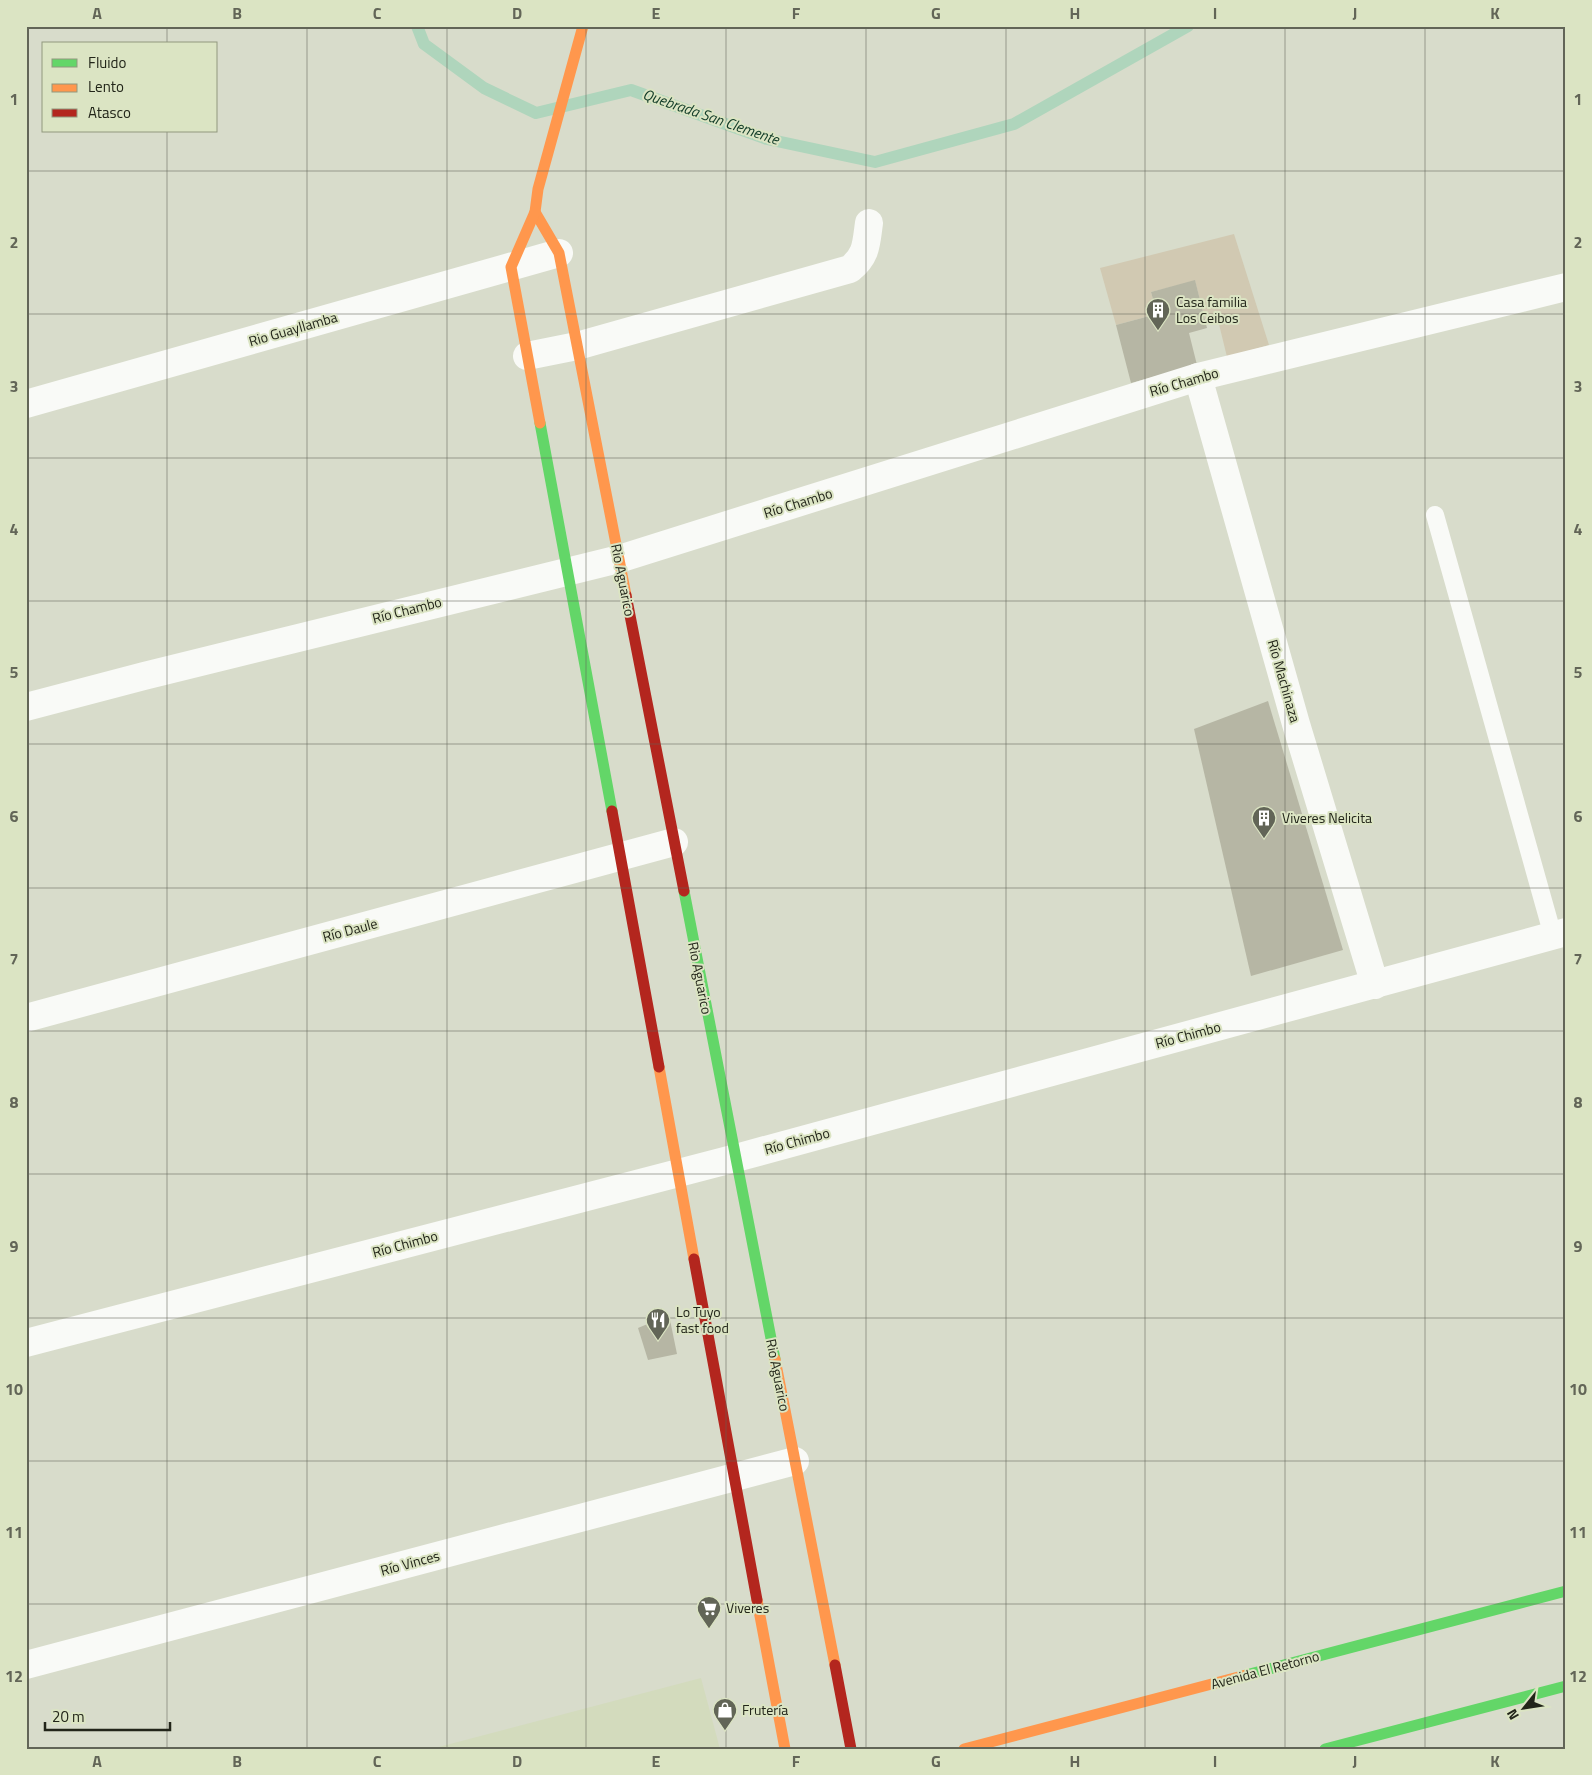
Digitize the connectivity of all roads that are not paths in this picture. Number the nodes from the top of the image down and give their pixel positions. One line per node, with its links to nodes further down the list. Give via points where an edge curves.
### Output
1 (583, 26): 2 (main road, via 538,189)
2 (535, 212): 4 (main road, Rio Aguarico); 5 (main road)
3 (869, 223): 7 (street, via 865,251 850,269)
4 (559, 254): 5 (street, Rio Guayllamba); 7 (main road, Rio Aguarico)
5 (511, 267): 8 (main road); 10 (street, Rio Guayllamba)
6 (1566, 287): 9 (street, Río Chambo)
7 (577, 346): 8 (street); 12 (main road, Rio Aguarico)
8 (527, 356): 13 (main road)
9 (1198, 377): 12 (street, Río Chambo); 18 (street, Río Machinaza, via 1296,724)
10 (26, 404)
11 (1435, 515): 17 (lane)
12 (619, 559): 13 (street, Río Chambo); 15 (main road, Rio Aguarico)
13 (567, 571): 14 (street, Río Chambo); 16 (main road)
14 (26, 707)
15 (674, 842): 16 (street, Río Daule); 20 (main road, Rio Aguarico)
16 (620, 858): 19 (street, Río Daule); 21 (main road)
17 (1559, 934): 18 (street, Río Chimbo)
18 (1374, 984): 20 (street, Río Chimbo)
19 (26, 1018)
20 (736, 1158): 21 (street, Río Chimbo); 23 (main road, Rio Aguarico)
21 (678, 1173): 22 (street, Río Chimbo); 24 (main road)
22 (26, 1343)
23 (795, 1461): 24 (street, Río Vinces); 29 (main road, Rio Aguarico)
24 (734, 1476): 26 (street, Río Vinces); 28 (main road)
25 (1566, 1591): 30 (main road, Avenida El Retorno)
26 (26, 1665)
27 (1566, 1686): 31 (main road)
28 (785, 1749)
29 (851, 1749)
30 (964, 1749)
31 (1325, 1749)

